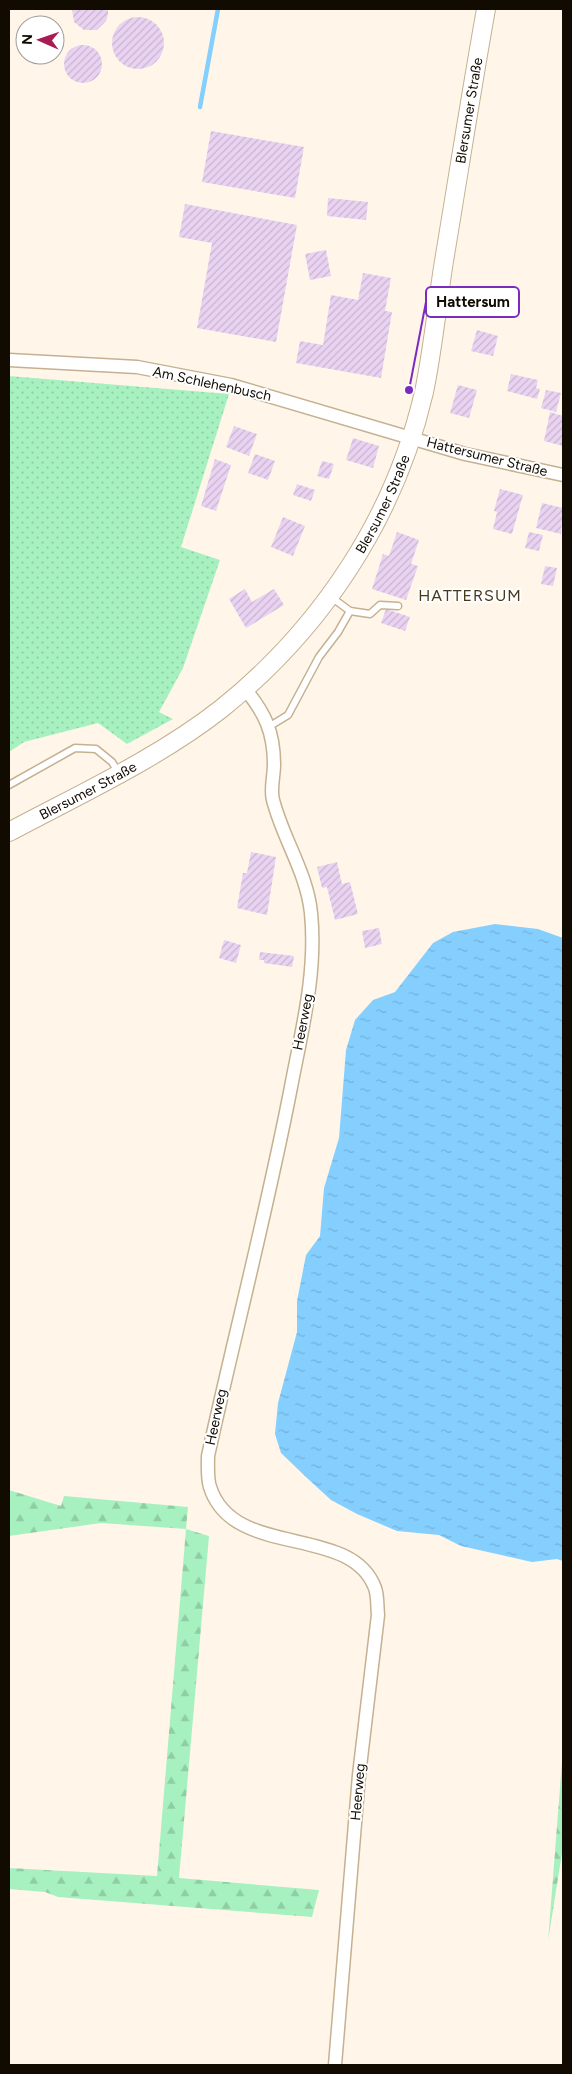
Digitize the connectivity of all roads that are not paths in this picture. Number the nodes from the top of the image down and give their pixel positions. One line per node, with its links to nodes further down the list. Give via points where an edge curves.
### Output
1 (486, 9): 3 (main road, Blersumer Straße, via 429,366)
2 (9, 360): 3 (street, Am Schlehenbusch, via 137,368 231,385)
3 (410, 438): 4 (street, Hattersumer Straße, via 464,454); 5 (main road, Blersumer Straße, via 401,469 374,528)
4 (563, 476)
5 (330, 596): 7 (lane); 8 (main road, Blersumer Straße, via 304,629)
6 (398, 606): 7 (lane, via 380,604 370,614)
7 (350, 611): 9 (lane, via 319,657 288,715)
8 (245, 689): 9 (street, Heerweg, via 260,706); 10 (main road, Blersumer Straße, via 192,730)
9 (270, 726): 13 (street, Heerweg, via 274,762 272,797 300,868 311,911 314,946 281,1138 208,1456 209,1486 218,1504 233,1520 352,1560 367,1574 376,1590 378,1615 359,1775)
10 (119, 773): 11 (lane, via 112,762 96,749 75,748); 12 (main road, Blersumer Straße)
11 (9, 785)
12 (9, 832)
13 (335, 2065)

